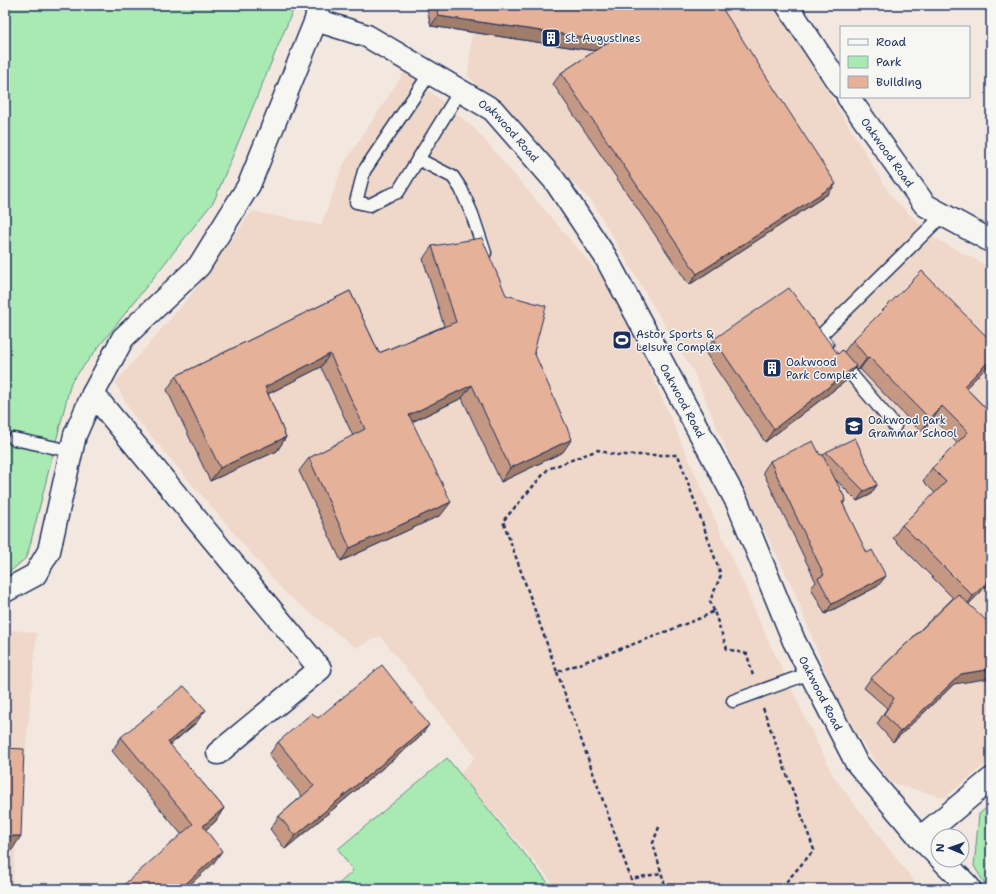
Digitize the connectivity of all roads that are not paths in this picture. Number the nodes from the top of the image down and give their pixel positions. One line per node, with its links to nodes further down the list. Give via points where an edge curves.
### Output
1 (786, 5): 4 (street)
2 (317, 13): 3 (street, Oakwood Road, via 367,36); 11 (street, via 249,185 199,266 123,338)
3 (430, 73): 5 (street, Oakwood Road); 7 (lane, via 364,171 356,202 370,205 398,192)
4 (840, 86)
5 (460, 91): 7 (lane); 16 (street, Oakwood Road, via 493,110 555,181 605,256 738,504 794,641)
6 (849, 98): 8 (street, Oakwood Road, via 925,205)
7 (418, 159): 10 (lane, via 453,177 461,189)
8 (943, 215): 9 (street, Oakwood Road); 12 (lane, via 820,336)
9 (991, 241)
10 (489, 266)
11 (93, 394): 14 (street, via 75,435); 18 (street, via 320,669)
12 (895, 426)
13 (14, 439): 14 (lane)
14 (71, 451): 15 (street, via 49,551 35,575)
15 (5, 591)
16 (810, 673): 17 (lane); 20 (street, Oakwood Road, via 856,762)
17 (733, 701)
18 (218, 752)
19 (991, 779): 20 (street)
20 (920, 838): 21 (street, Oakwood Road)
21 (930, 848)
22 (949, 868): 23 (street)
23 (968, 888)

